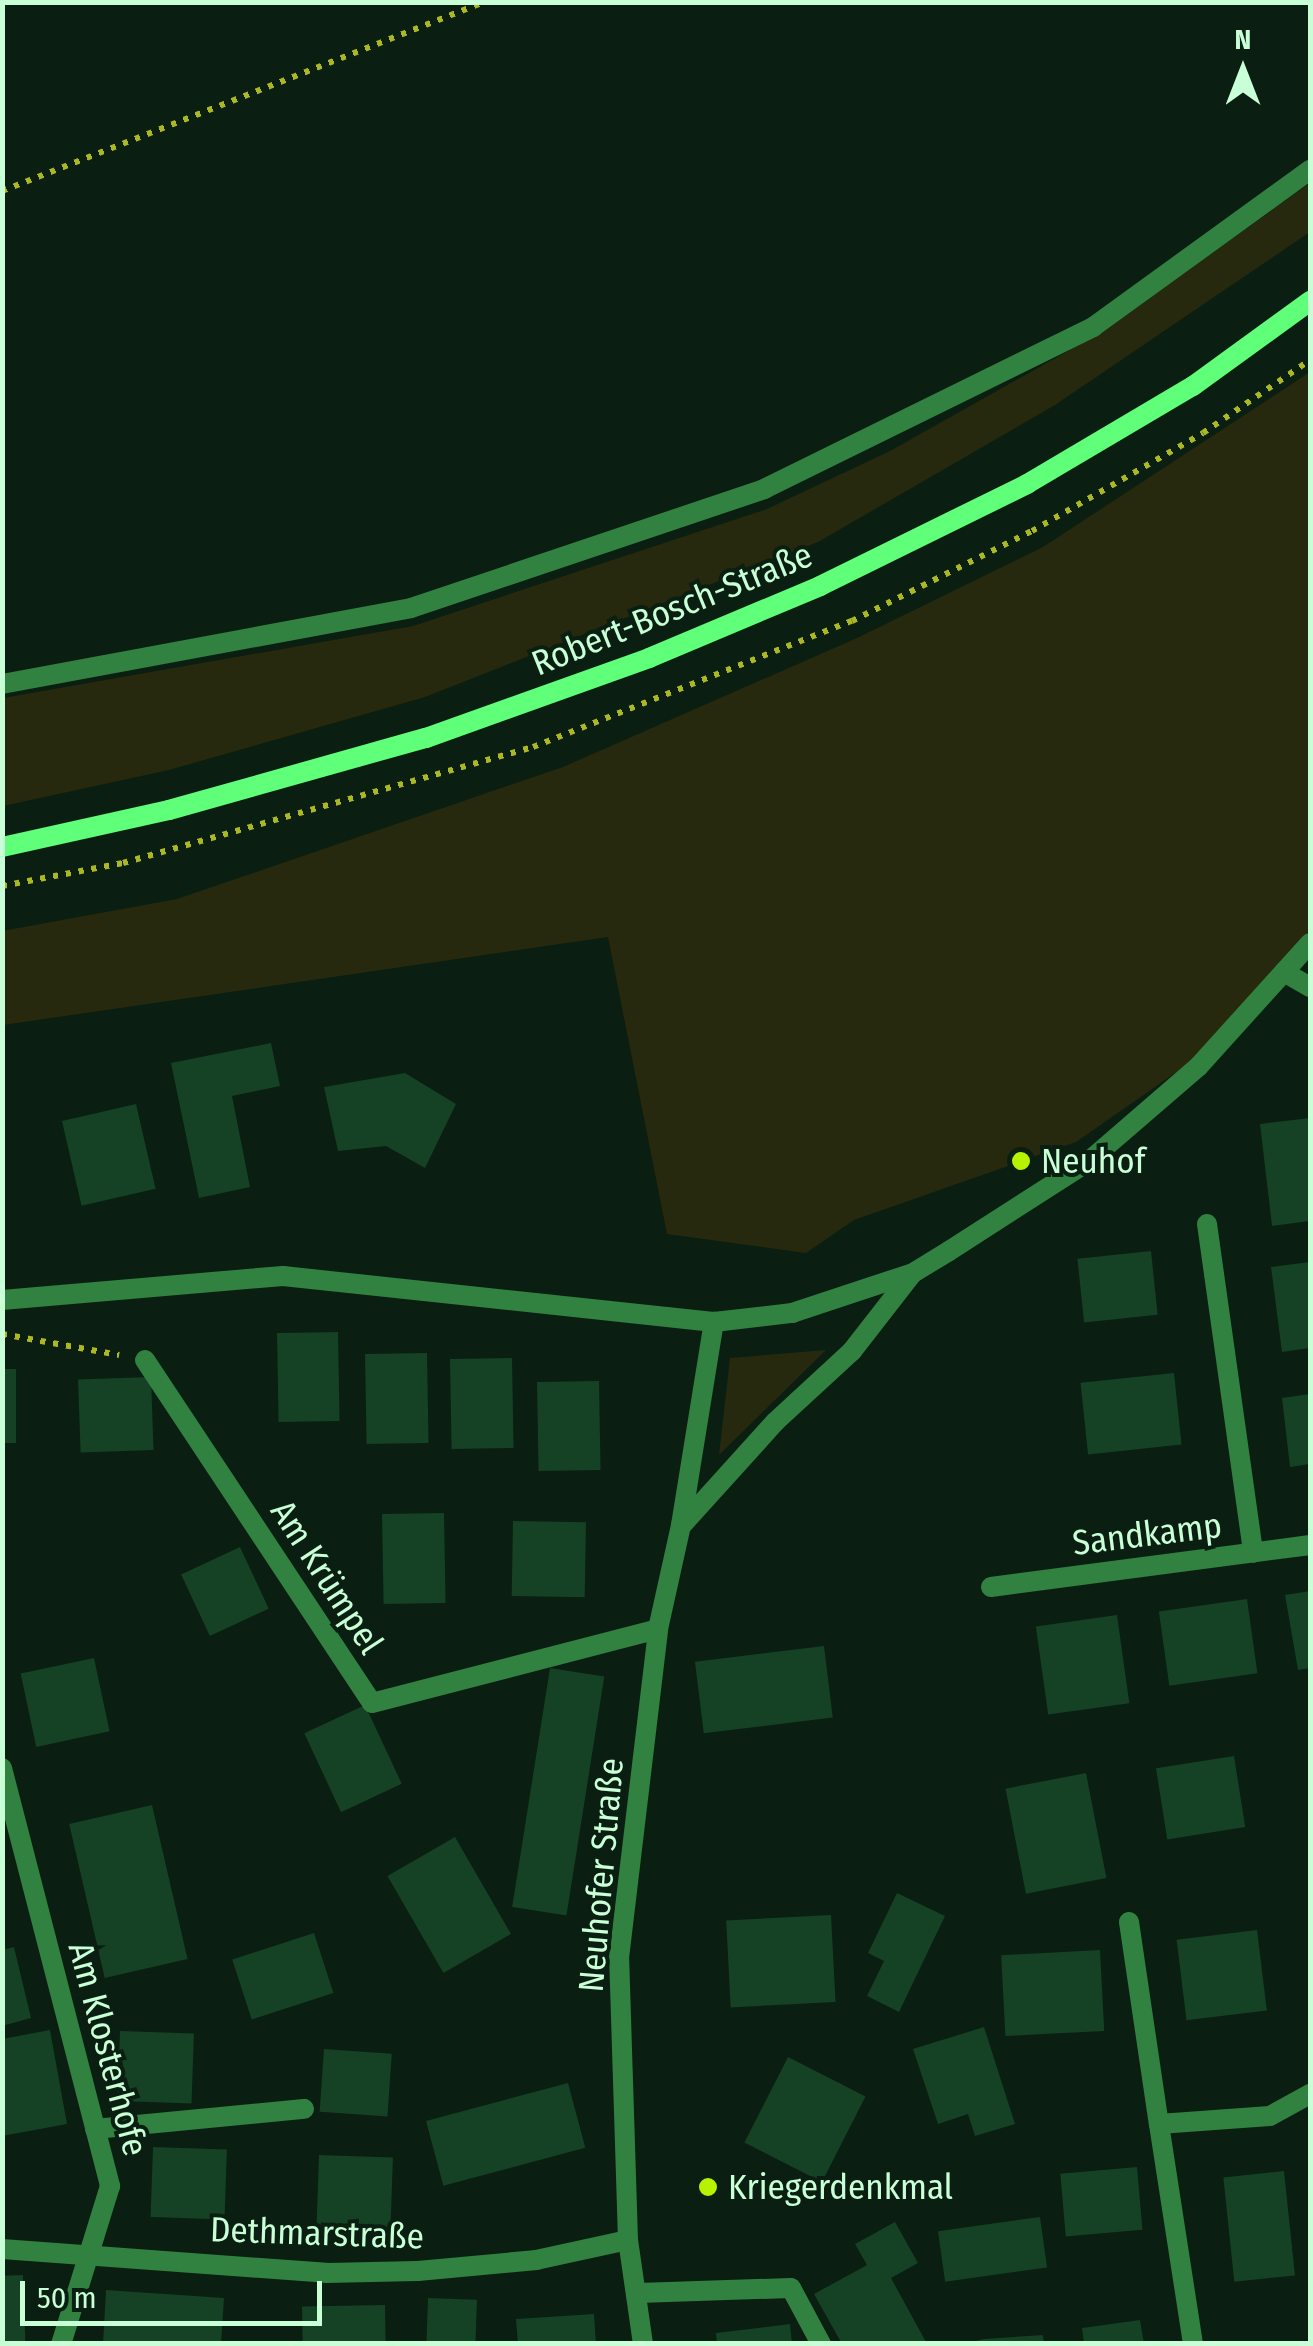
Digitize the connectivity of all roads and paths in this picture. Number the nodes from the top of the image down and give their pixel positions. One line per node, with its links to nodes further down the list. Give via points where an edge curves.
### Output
1 (484, 2): 3 (path)
2 (1310, 170): 5 (street, via 1094,327 764,489 411,608)
3 (2, 191)
4 (1310, 301): 6 (main road, Robert-Bosch-Straße, via 1193,386 1027,484 820,586 649,658 426,738 169,810)
5 (2, 684)
6 (2, 847)
7 (1310, 943): 8 (street, Neuhofer Straße)
8 (1284, 972): 9 (street); 11 (street, Neuhofer Straße, via 1198,1067 1089,1161)
9 (1310, 987)
10 (1207, 1224): 18 (street)
11 (913, 1273): 13 (street, Neuhofer Straße, via 792,1313); 16 (street, Neuhofer Straße, via 852,1351 775,1422)
12 (2, 1300): 13 (street, via 283,1276)
13 (714, 1322): 16 (street, Neuhofer Straße)
14 (2, 1334): 15 (path)
15 (145, 1360): 20 (street, Am Krümpel, via 372,1703)
16 (682, 1525): 20 (street, Neuhofer Straße)
17 (1310, 1545): 18 (street, Sandkamp)
18 (1253, 1553): 19 (street, Sandkamp)
19 (992, 1587)
20 (658, 1629): 27 (street, Neuhofer Straße, via 620,1958)
21 (2, 1768): 26 (street, Am Klosterhofe)
22 (1129, 1922): 25 (street)
23 (1310, 2094): 25 (street, via 1270,2116)
24 (304, 2109): 26 (street)
25 (1159, 2124): 34 (street)
26 (95, 2129): 29 (street, Am Klosterhofe, via 110,2186)
27 (628, 2240): 29 (street, Dethmarstraße, via 536,2260 418,2272 326,2273); 30 (street, Neuhofer Straße)
28 (2, 2249): 29 (street, Dethmarstraße)
29 (86, 2252): 31 (street, Am Klosterhofe)
30 (638, 2293): 32 (street, Neuhofer Straße); 33 (street, via 791,2288)
31 (61, 2344)
32 (643, 2344)
33 (821, 2344)
34 (1193, 2344)

